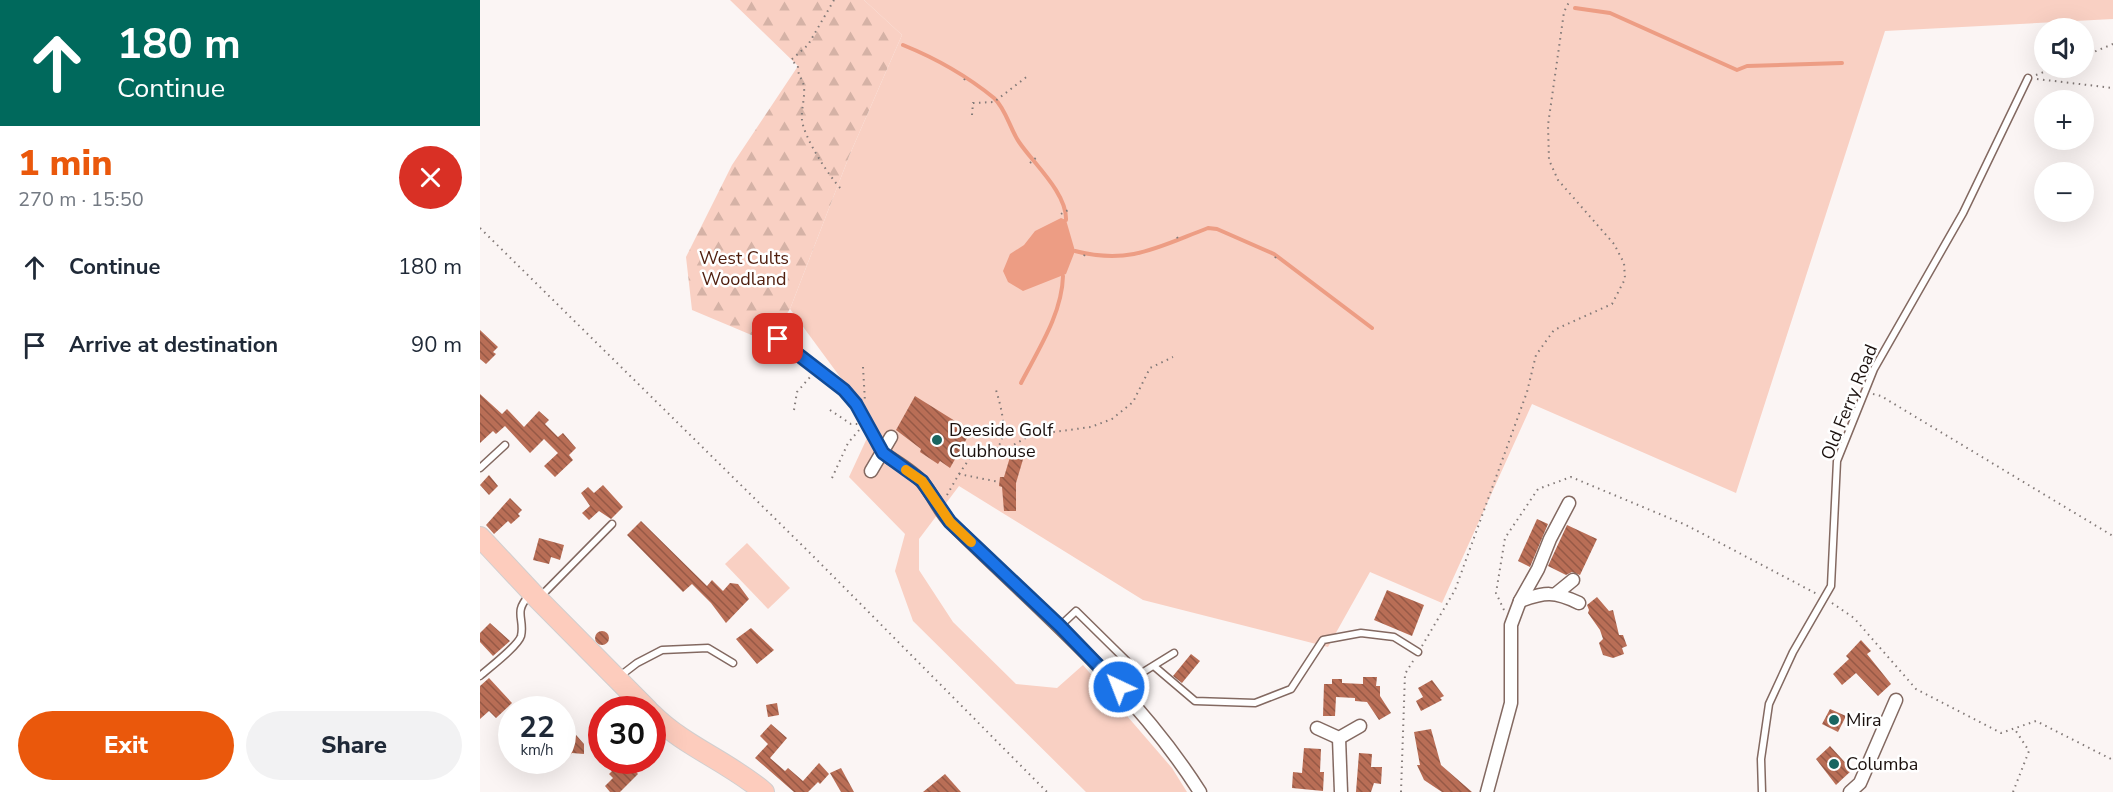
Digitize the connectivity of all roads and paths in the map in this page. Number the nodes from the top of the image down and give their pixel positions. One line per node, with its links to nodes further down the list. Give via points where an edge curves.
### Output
1 (834, 0): 14 (path, via 808,45 791,60 798,66 797,75 803,82 802,120 806,132)
2 (1570, 0): 55 (path, via 1564,12 1548,125 1549,160 1558,180 1620,255 1626,269 1625,279 1612,304 1562,325 1544,341 1455,590)
3 (2113, 44): 4 (path)
4 (2094, 52)
5 (1029, 75): 11 (path, via 994,102 973,103)
6 (967, 76): 9 (path)
7 (2034, 76): 8 (path)
8 (2028, 78): 10 (path); 29 (lane, Old Ferry Road, via 1963,213 1874,369)
9 (964, 80)
10 (2113, 88)
11 (972, 115)
12 (1037, 157): 13 (path)
13 (1030, 163)
14 (841, 189)
15 (1068, 210): 16 (path)
16 (1061, 214)
17 (480, 228): 72 (path)
18 (1177, 237): 19 (path)
19 (1179, 242)
20 (1086, 252): 22 (path)
21 (1278, 254): 23 (path)
22 (1084, 256)
23 (1275, 258)
24 (778, 339): 27 (lane)
25 (1173, 357): 35 (path, via 1150,368 1133,402 1112,419 1091,427 1030,435 1008,448)
26 (863, 367): 32 (path)
27 (822, 373): 30 (path, via 813,375 801,386); 32 (lane, via 844,390)
28 (996, 390): 35 (path, via 1002,431)
29 (1865, 393): 45 (path, via 1881,396); 50 (lane, Old Ferry Road, via 1837,461 1830,586)
30 (794, 410)
31 (830, 410): 32 (path, via 851,424)
32 (867, 423): 36 (lane); 40 (path, via 848,442)
33 (891, 437): 36 (street)
34 (505, 445): 37 (lane)
35 (997, 448): 39 (path, via 977,450)
36 (883, 453): 38 (street); 43 (street, via 922,481)
37 (480, 468)
38 (871, 471)
39 (959, 474): 41 (path); 43 (path, via 948,489 949,508)
40 (832, 478)
41 (999, 482)
42 (1569, 503): 51 (street)
43 (944, 514): 54 (street)
44 (612, 524): 49 (lane)
45 (2113, 536)
46 (480, 537): 49 (main road)
47 (1573, 580): 48 (street)
48 (1557, 593): 51 (street); 52 (street)
49 (535, 596): 60 (lane, via 520,608 521,635 517,642); 61 (main road)
50 (1824, 598): 53 (path, via 1686,525 1571,477 1538,489 1505,538 1496,593); 68 (path, via 1854,618 1916,689 2001,733); 77 (lane, Old Ferry Road, via 1769,704 1761,759)
51 (1520, 601): 53 (street)
52 (1579, 603)
53 (1511, 625): 76 (street, via 1511,703)
54 (1060, 626): 59 (lane, via 1076,611); 62 (street)
55 (1418, 652): 58 (lane, via 1394,637 1361,633 1323,640 1291,689 1255,703 1195,701); 75 (path, via 1405,674)
56 (1174, 653): 58 (lane)
57 (733, 663): 61 (lane, via 708,648 662,650)
58 (1155, 667): 59 (lane)
59 (1141, 675): 62 (lane)
60 (480, 676)
61 (618, 678): 63 (main road)
62 (1119, 687): 73 (street)
63 (635, 696)
64 (1896, 700): 78 (street, via 1860,783)
65 (1360, 726): 69 (street)
66 (666, 728): 71 (main road, via 727,764)
67 (1317, 728): 69 (street)
68 (2014, 728): 70 (path, via 2036,721); 79 (path, via 2029,751)
69 (1339, 738): 74 (street)
70 (2113, 760)
71 (764, 792)
72 (1047, 792)
73 (1200, 792)
74 (1341, 792)
75 (1401, 792)
76 (1487, 792)
77 (1762, 792)
78 (1850, 792)
79 (2013, 792)

